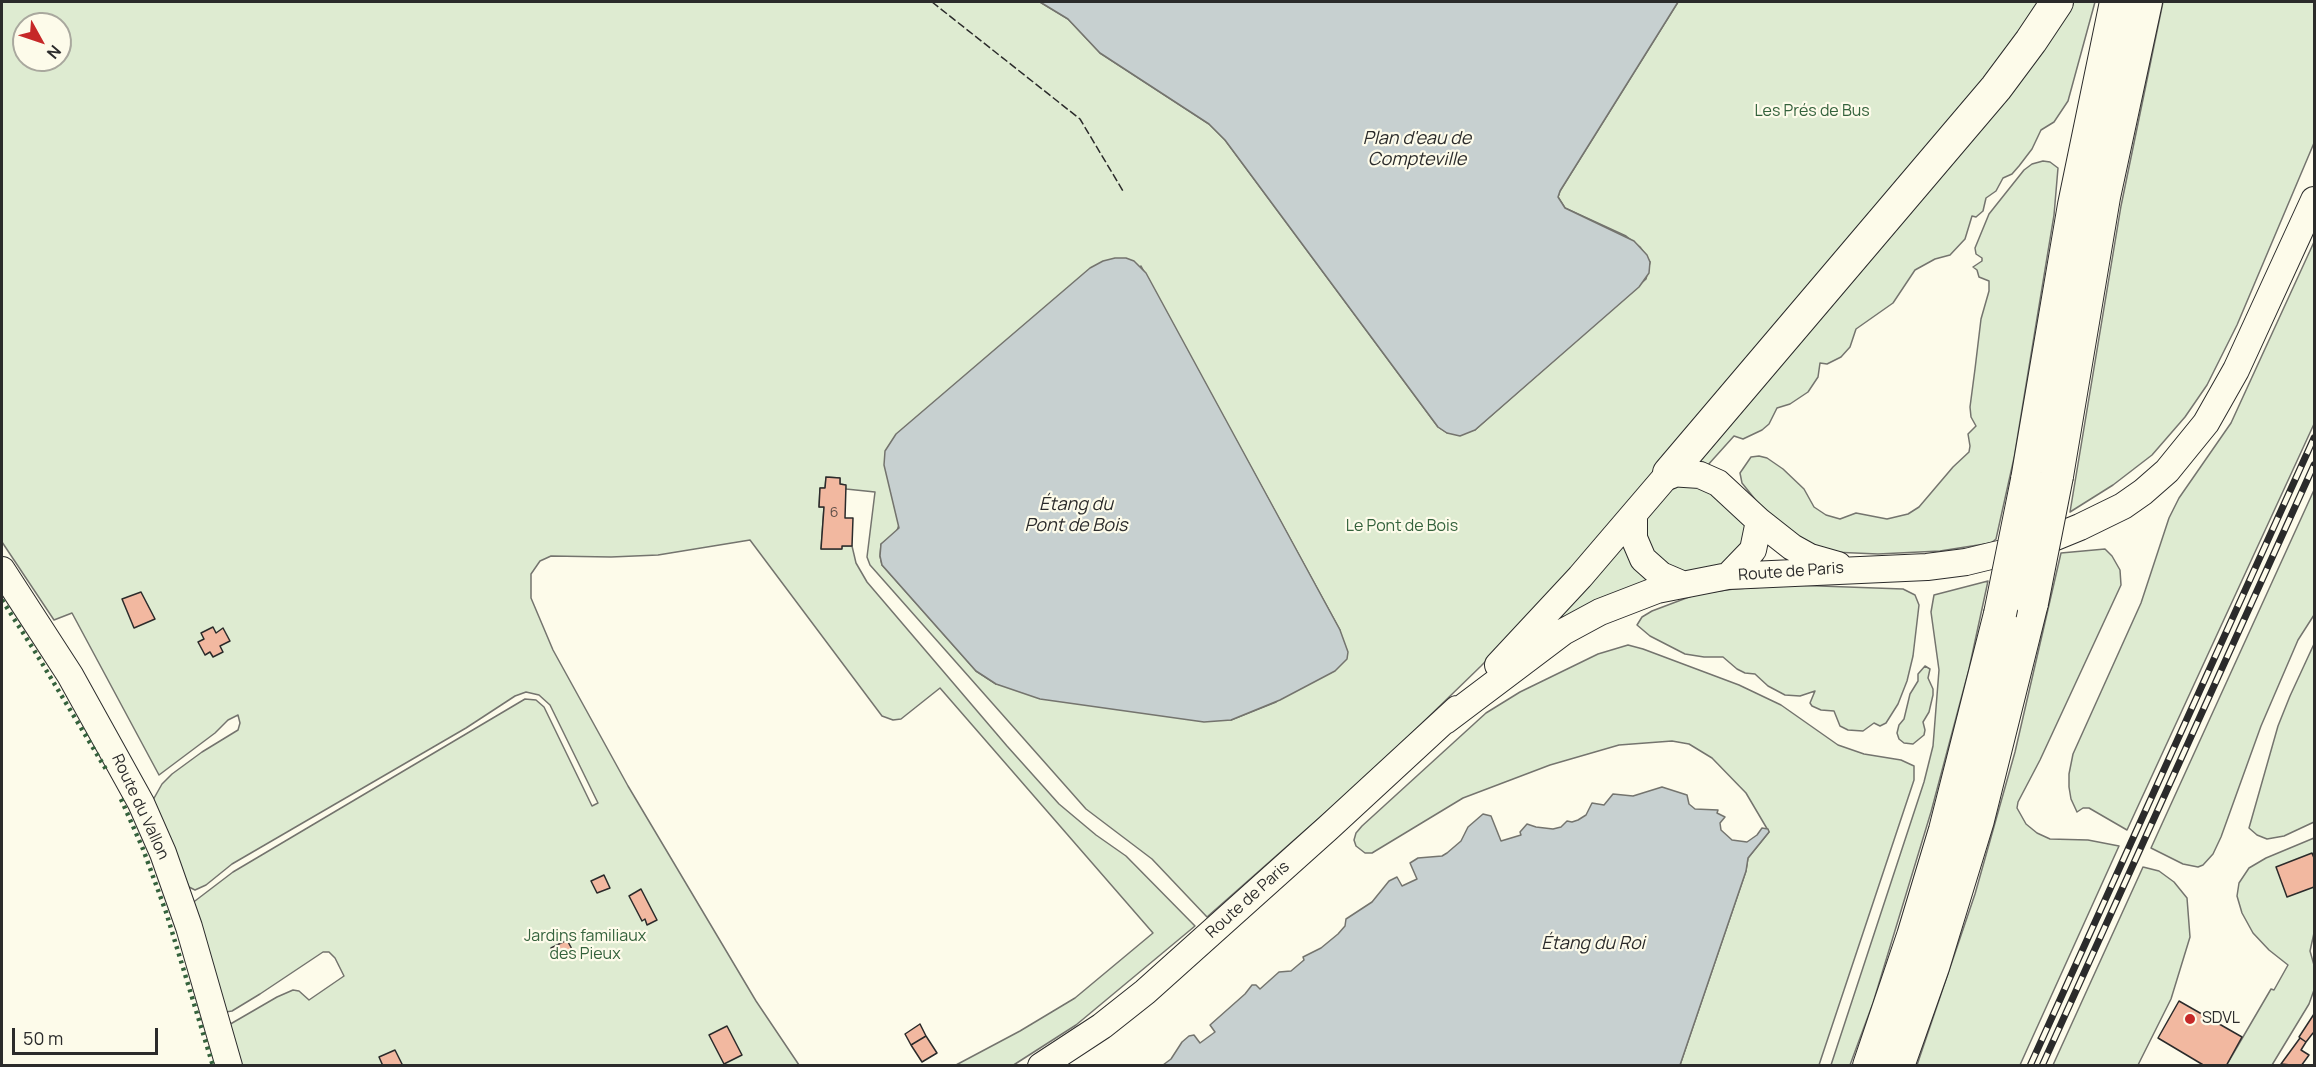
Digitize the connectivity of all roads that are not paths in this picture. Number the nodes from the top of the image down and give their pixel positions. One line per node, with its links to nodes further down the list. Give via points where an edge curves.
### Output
1 (2056, 2): 5 (highway, via 1989,97)
2 (2116, 2): 6 (highway, via 2074,206)
3 (2146, 2): 6 (highway)
4 (2314, 200): 9 (street, via 2215,410 2188,448 2143,492 2115,511 2018,550 1941,566)
5 (1669, 473): 7 (street, Route de Paris); 8 (street, Route de Paris, via 1700,475 1718,483)
6 (2042, 478): 16 (highway, bridge, via 2000,614 1943,839); 17 (highway, bridge, via 2032,603 1998,746 1970,848)
7 (1634, 514): 12 (street, via 1634,538 1643,559 1661,575); 13 (street, Route de Paris, via 1580,578)
8 (1759, 521): 9 (street, Route de Paris, via 1800,552); 11 (street, via 1753,550)
9 (1852, 569): 11 (street, Route de Paris)
10 (2, 570): 14 (street, Route du Vallon, via 70,675 141,803 189,927)
11 (1728, 576): 12 (street, Route de Paris)
12 (1682, 584): 13 (street, Route de Paris, via 1626,601 1580,622)
13 (1445, 721): 15 (street, Route de Paris, via 1145,992 1102,1026)
14 (229, 1065)
15 (1041, 1065)
16 (1869, 1065)
17 (1898, 1065)

